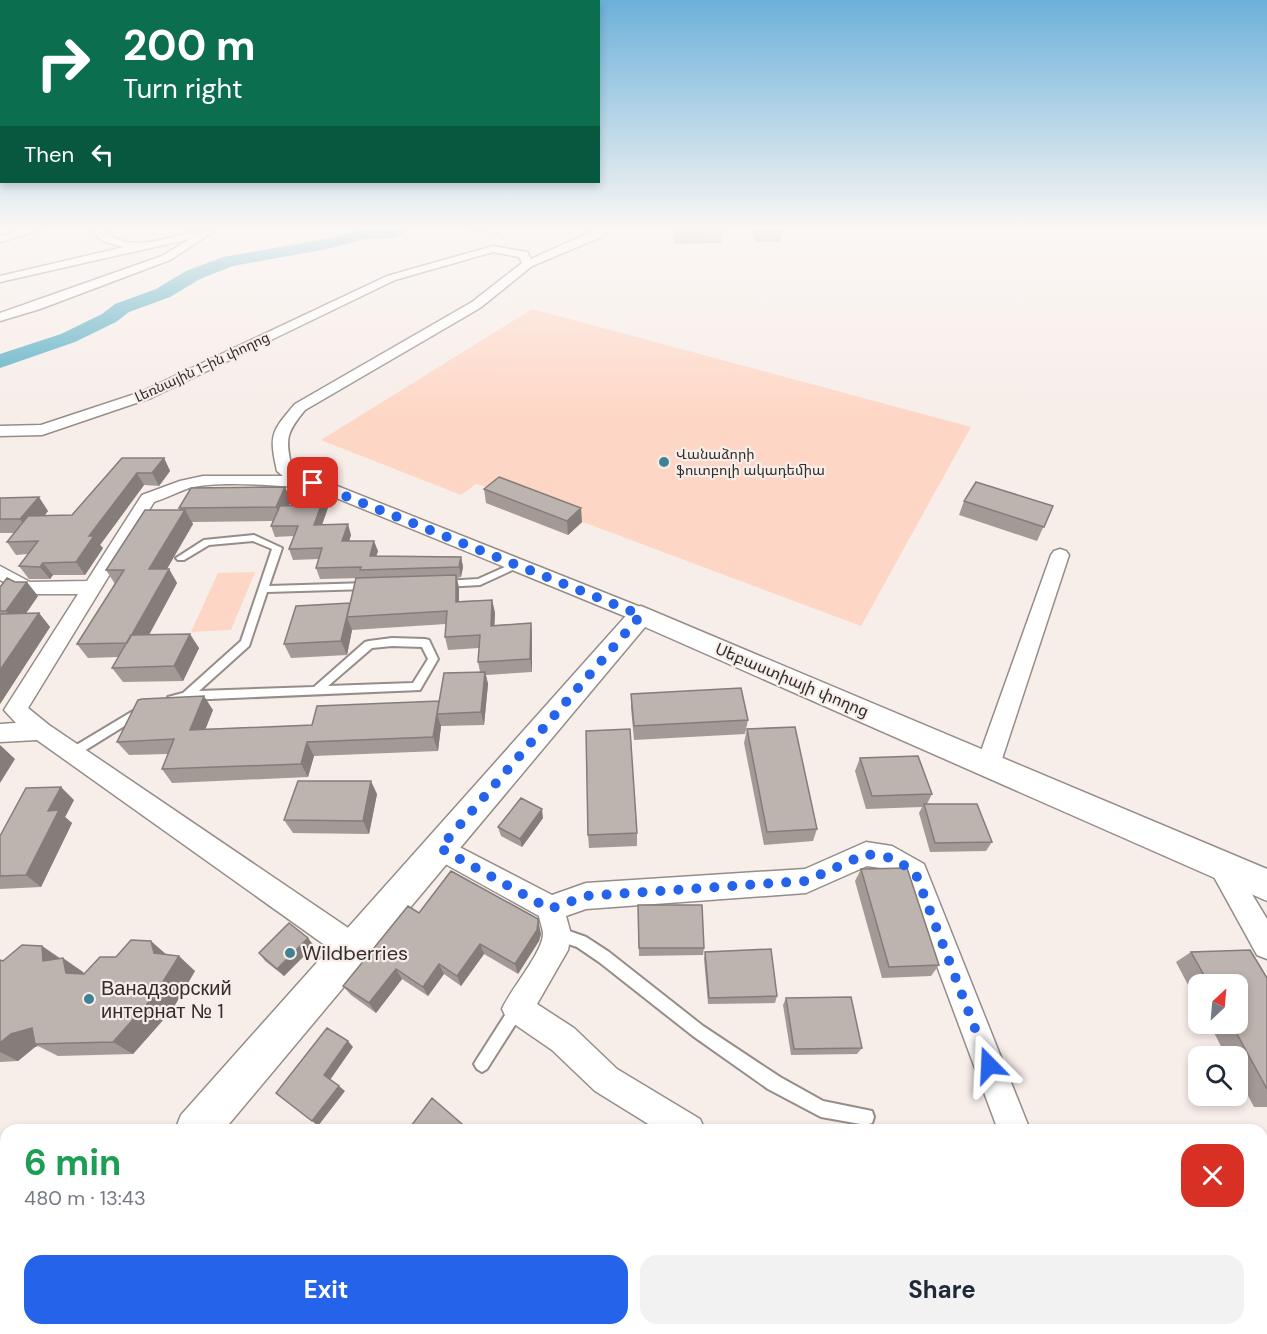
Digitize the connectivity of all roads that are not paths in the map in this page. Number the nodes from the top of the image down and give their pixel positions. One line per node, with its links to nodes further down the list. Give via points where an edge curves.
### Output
1 (76, 291): 4 (street)
2 (363, 291): 5 (street, Լեռնային 1-ին փողոց, via 146,395 42,430)
3 (493, 291): 6 (street, Սեբաստիայի փողոց, via 300,407 279,431 279,445 285,471)
4 (0, 317)
5 (0, 432)
6 (313, 483): 9 (street, Սեբաստիայի փողոց); 13 (street, via 203,481 148,499)
7 (1060, 555): 21 (street)
8 (181, 558): 14 (lane, via 207,542 254,538 278,548)
9 (516, 565): 11 (lane, via 480,582); 15 (street, Սեբաստիայի փողոց)
10 (0, 572): 13 (street, via 26,588)
11 (435, 584)
12 (378, 586): 14 (lane)
13 (93, 587): 18 (street, via 15,710)
14 (264, 589): 17 (lane, via 245,643)
15 (641, 615): 21 (street, Սեբաստիայի փողոց); 22 (street)
16 (316, 691): 16 (lane, via 416,687 433,659 425,643 369,645); 17 (lane)
17 (187, 696): 20 (lane, via 138,710)
18 (40, 731): 19 (street); 20 (street)
19 (0, 733)
20 (72, 753): 27 (street)
21 (988, 765): 23 (street, Սեբաստիայի փողոց)
22 (440, 848): 25 (street); 27 (street)
23 (1221, 866): 24 (street, Սեբաստիայի փողոց); 26 (street)
24 (1267, 885)
25 (554, 921): 28 (street, via 554,950); 30 (lane, via 698,1031 774,1083 821,1109); 33 (street, via 586,896 806,881 866,854 892,858 915,872)
26 (1267, 945)
27 (353, 948): 31 (street)
28 (517, 1009): 29 (lane); 32 (street, via 563,1039 606,1080)
29 (482, 1064)
30 (866, 1117)
31 (201, 1124)
32 (679, 1124)
33 (1012, 1124)

